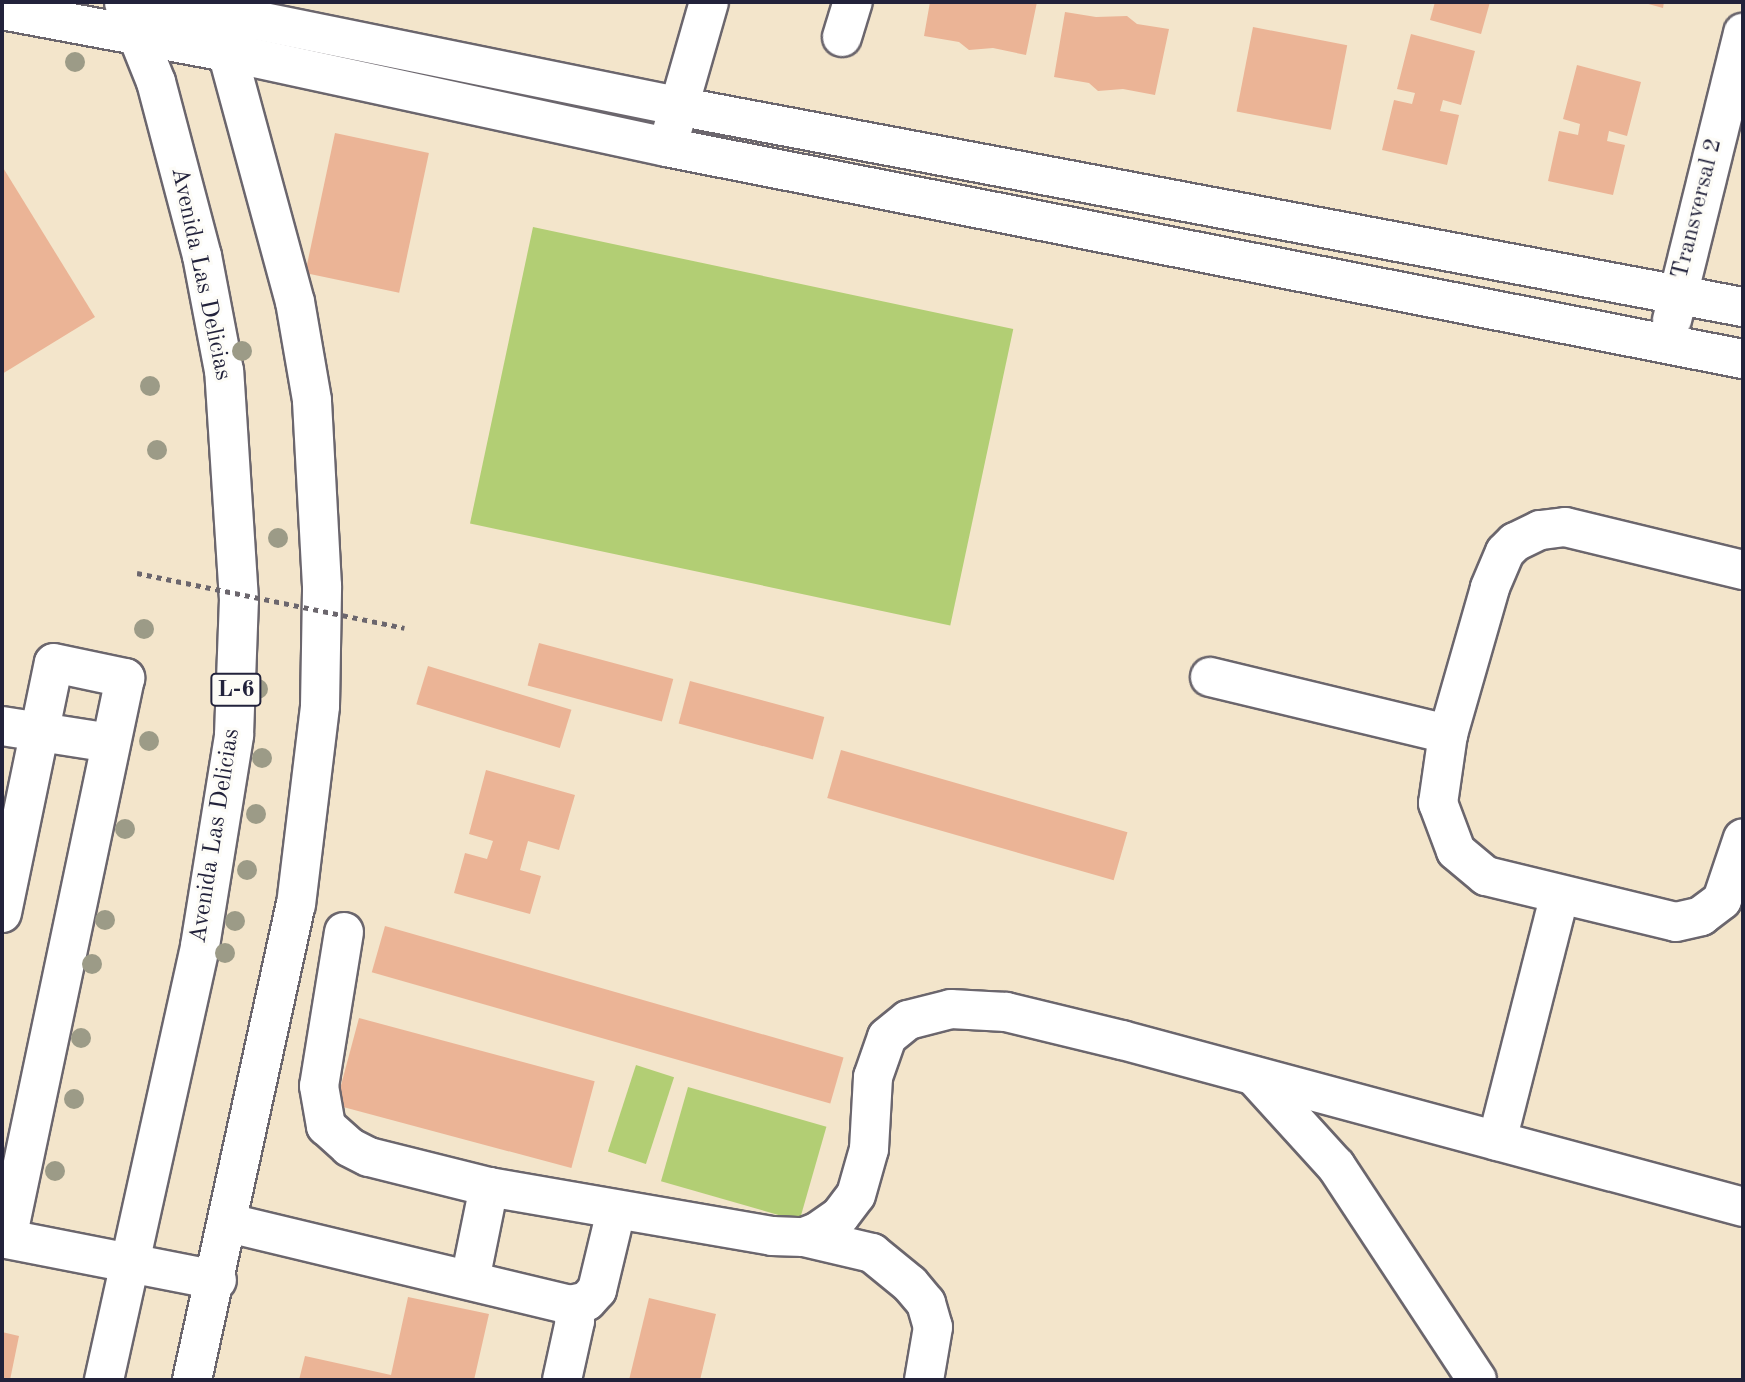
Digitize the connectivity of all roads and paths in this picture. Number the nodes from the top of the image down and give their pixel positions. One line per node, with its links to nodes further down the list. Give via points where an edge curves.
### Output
1 (709, 2): 10 (street)
2 (853, 2): 8 (street)
3 (209, 8): 5 (street); 6 (street); 9 (street)
4 (2, 10): 5 (street)
5 (129, 14): 9 (street); 36 (street, Avenida Las Delicias / L-6, via 156,82 202,256 224,371 239,600 234,735 200,946)
6 (282, 15): 10 (street)
7 (1743, 33): 12 (street, Transversal 2)
8 (842, 37)
9 (227, 52): 11 (street); 33 (street, via 265,184 304,351 312,400 322,586 320,706 296,905)
10 (681, 107): 11 (street); 12 (street)
11 (666, 147): 14 (street)
12 (1677, 294): 13 (street); 14 (street, Transversal 2)
13 (1743, 307)
14 (1667, 345): 15 (street)
15 (1743, 359)
16 (1743, 570): 22 (street, via 1565,527 1527,535 1505,552 1490,588)
17 (136, 573): 18 (path, bridge)
18 (404, 628)
19 (1210, 677): 22 (street)
20 (2, 726): 21 (street)
21 (40, 730): 23 (street); 23 (street, via 54,663 125,678); 26 (street)
22 (1448, 734): 25 (street, via 1438,803 1456,851 1486,876)
23 (111, 743): 35 (street)
24 (1743, 838): 25 (street, via 1722,900 1689,920 1676,922)
25 (1559, 897): 29 (street)
26 (2, 913)
27 (344, 932): 30 (street, via 319,1086 326,1126 349,1147 369,1157)
28 (1254, 1076): 29 (street); 34 (street, via 1006,1012 951,1009 908,1020 879,1051 869,1149 856,1195 830,1225); 44 (street, via 1336,1167)
29 (1497, 1141): 31 (street)
30 (489, 1186): 32 (street); 38 (street)
31 (1743, 1207)
32 (616, 1211): 34 (street); 39 (street, via 597,1290 587,1301)
33 (229, 1223): 37 (street); 38 (street)
34 (804, 1237): 43 (street, via 872,1253 911,1284 926,1303 933,1327)
35 (4, 1238): 36 (street)
36 (127, 1262): 37 (street); 40 (street, Avenida Las Delicias / L-6)
37 (217, 1280): 41 (street)
38 (470, 1280): 39 (street)
39 (570, 1305): 42 (street, via 575,1321)
40 (104, 1380)
41 (192, 1380)
42 (562, 1380)
43 (924, 1380)
44 (1477, 1380)

